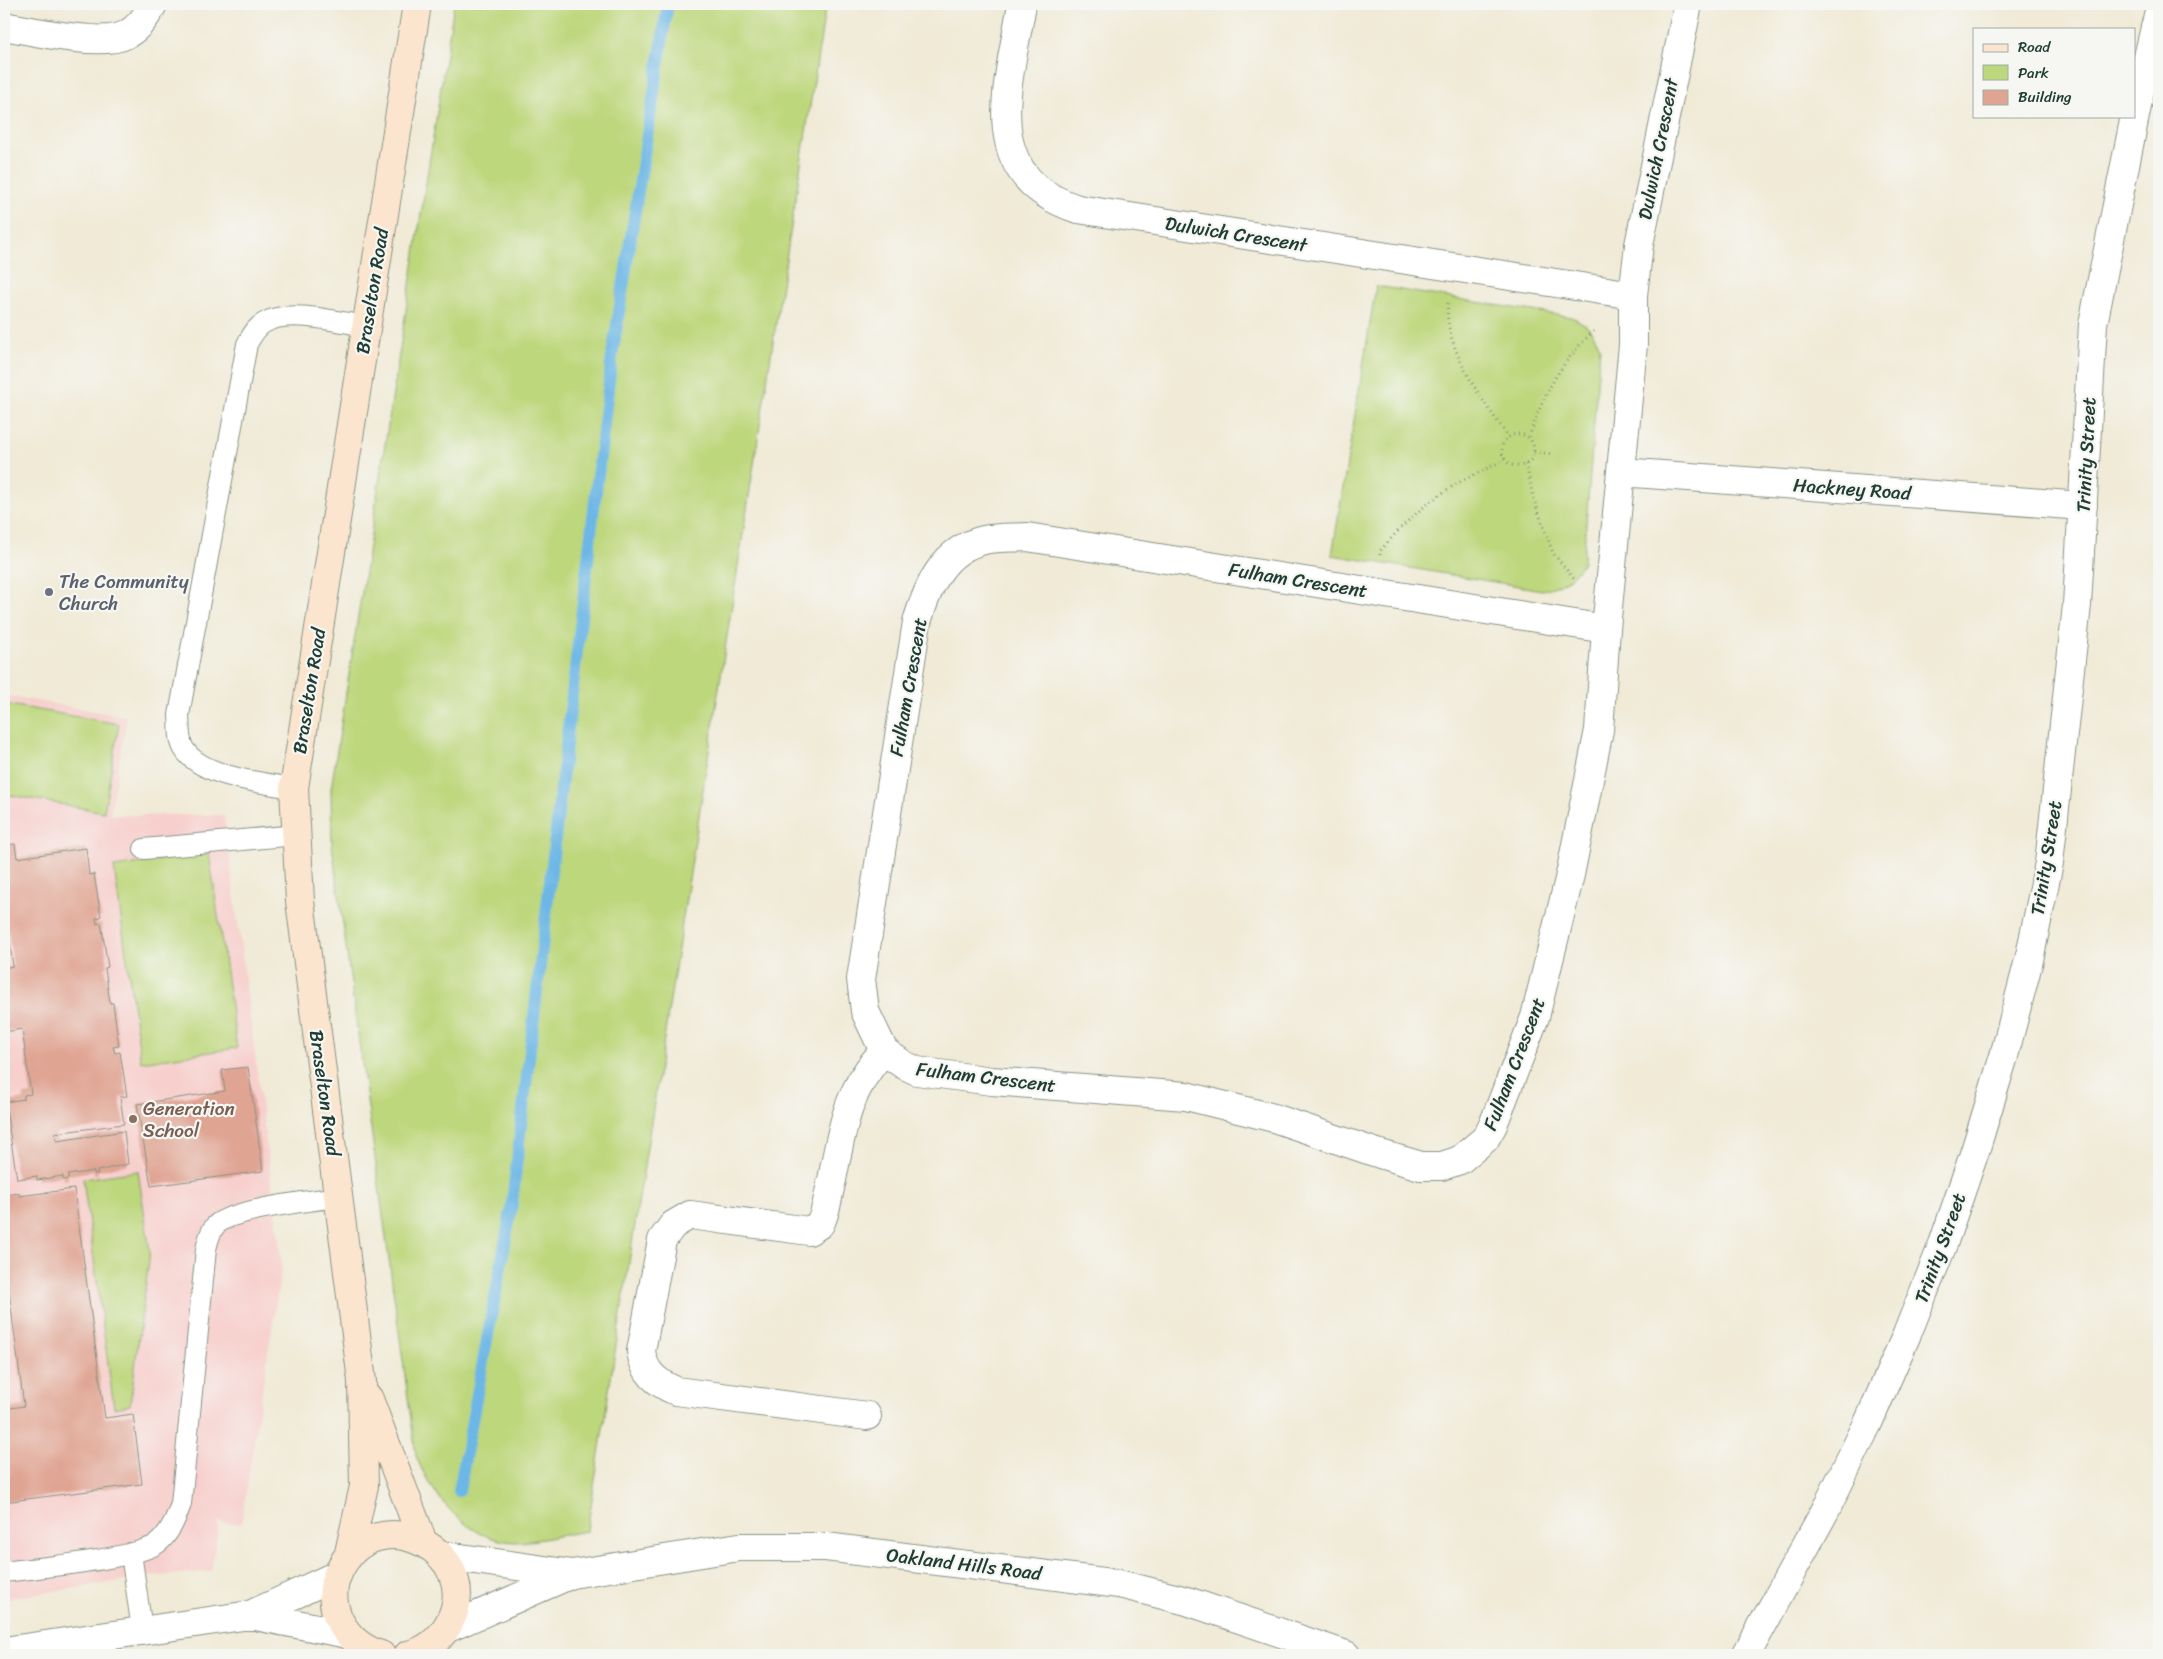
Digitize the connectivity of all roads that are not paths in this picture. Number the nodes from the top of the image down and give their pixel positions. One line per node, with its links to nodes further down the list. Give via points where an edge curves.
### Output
1 (153, 4): 6 (street, via 139,25 125,36 103,40)
2 (417, 4): 10 (street, Braselton Road)
3 (1022, 4): 9 (street, Dulwich Crescent, via 1005,112 1006,132 1011,152 1021,171 1047,197 1078,209)
4 (1688, 4): 9 (street, Dulwich Crescent, via 1639,245)
5 (2159, 11): 7 (street, Trinity Street)
6 (4, 26)
7 (2136, 111)
8 (2135, 118): 12 (street, Trinity Street, via 2094,324)
9 (1633, 295): 11 (street, Dulwich Crescent, via 1633,345)
10 (366, 326): 14 (street, Braselton Road); 14 (lane, via 279,317 255,330 247,344 179,715 184,749 194,759 234,778)
11 (1621, 472): 12 (street, Hackney Road); 13 (street, Fulham Crescent)
12 (2083, 506): 33 (street, Trinity Street, via 2076,606 2049,863 2029,960 2004,1056 1943,1244 1907,1334 1825,1511)
13 (1607, 625): 17 (street, Fulham Crescent, via 1600,730 1570,875 1535,1017 1493,1125 1485,1139 1460,1160 1442,1166 1421,1166 1274,1118 1186,1096 992,1081 917,1071); 17 (street, Fulham Crescent, via 1375,592 1027,536 984,540 959,550 941,567 927,590 917,622 861,979 865,1011)
14 (294, 788): 15 (street, Braselton Road)
15 (296, 835): 16 (lane); 18 (street, Braselton Road, via 300,901)
16 (144, 849)
17 (884, 1051): 20 (street, via 858,1084 847,1113 820,1224 809,1231 690,1215 673,1225 662,1240 641,1351 650,1375 676,1391)
18 (339, 1197): 19 (street, Braselton Road); 22 (lane, via 234,1215 215,1226 206,1249 181,1504 175,1521 157,1544)
19 (362, 1381): 21 (street, Braselton Road); 23 (street, Braselton Road, via 364,1486)
20 (867, 1416)
21 (431, 1549): 23 (street, via 404,1536 386,1535 366,1542); 25 (street, Oakland Hills Road); 28 (street, Braselton Road, via 450,1570 456,1591 454,1609)
22 (131, 1554): 24 (lane); 27 (lane)
23 (342, 1566): 26 (street); 29 (street, Braselton Road, via 334,1601 338,1618)
24 (4, 1572)
25 (572, 1574): 28 (street, Oakland Hills Road); 32 (street, Oakland Hills Road, via 739,1547 826,1547 1119,1584 1187,1601)
26 (250, 1615): 27 (street); 29 (street)
27 (142, 1630): 30 (street)
28 (437, 1642): 31 (street)
29 (364, 1648)
30 (4, 1651)
31 (408, 1655)
32 (1346, 1655)
33 (1746, 1655)

